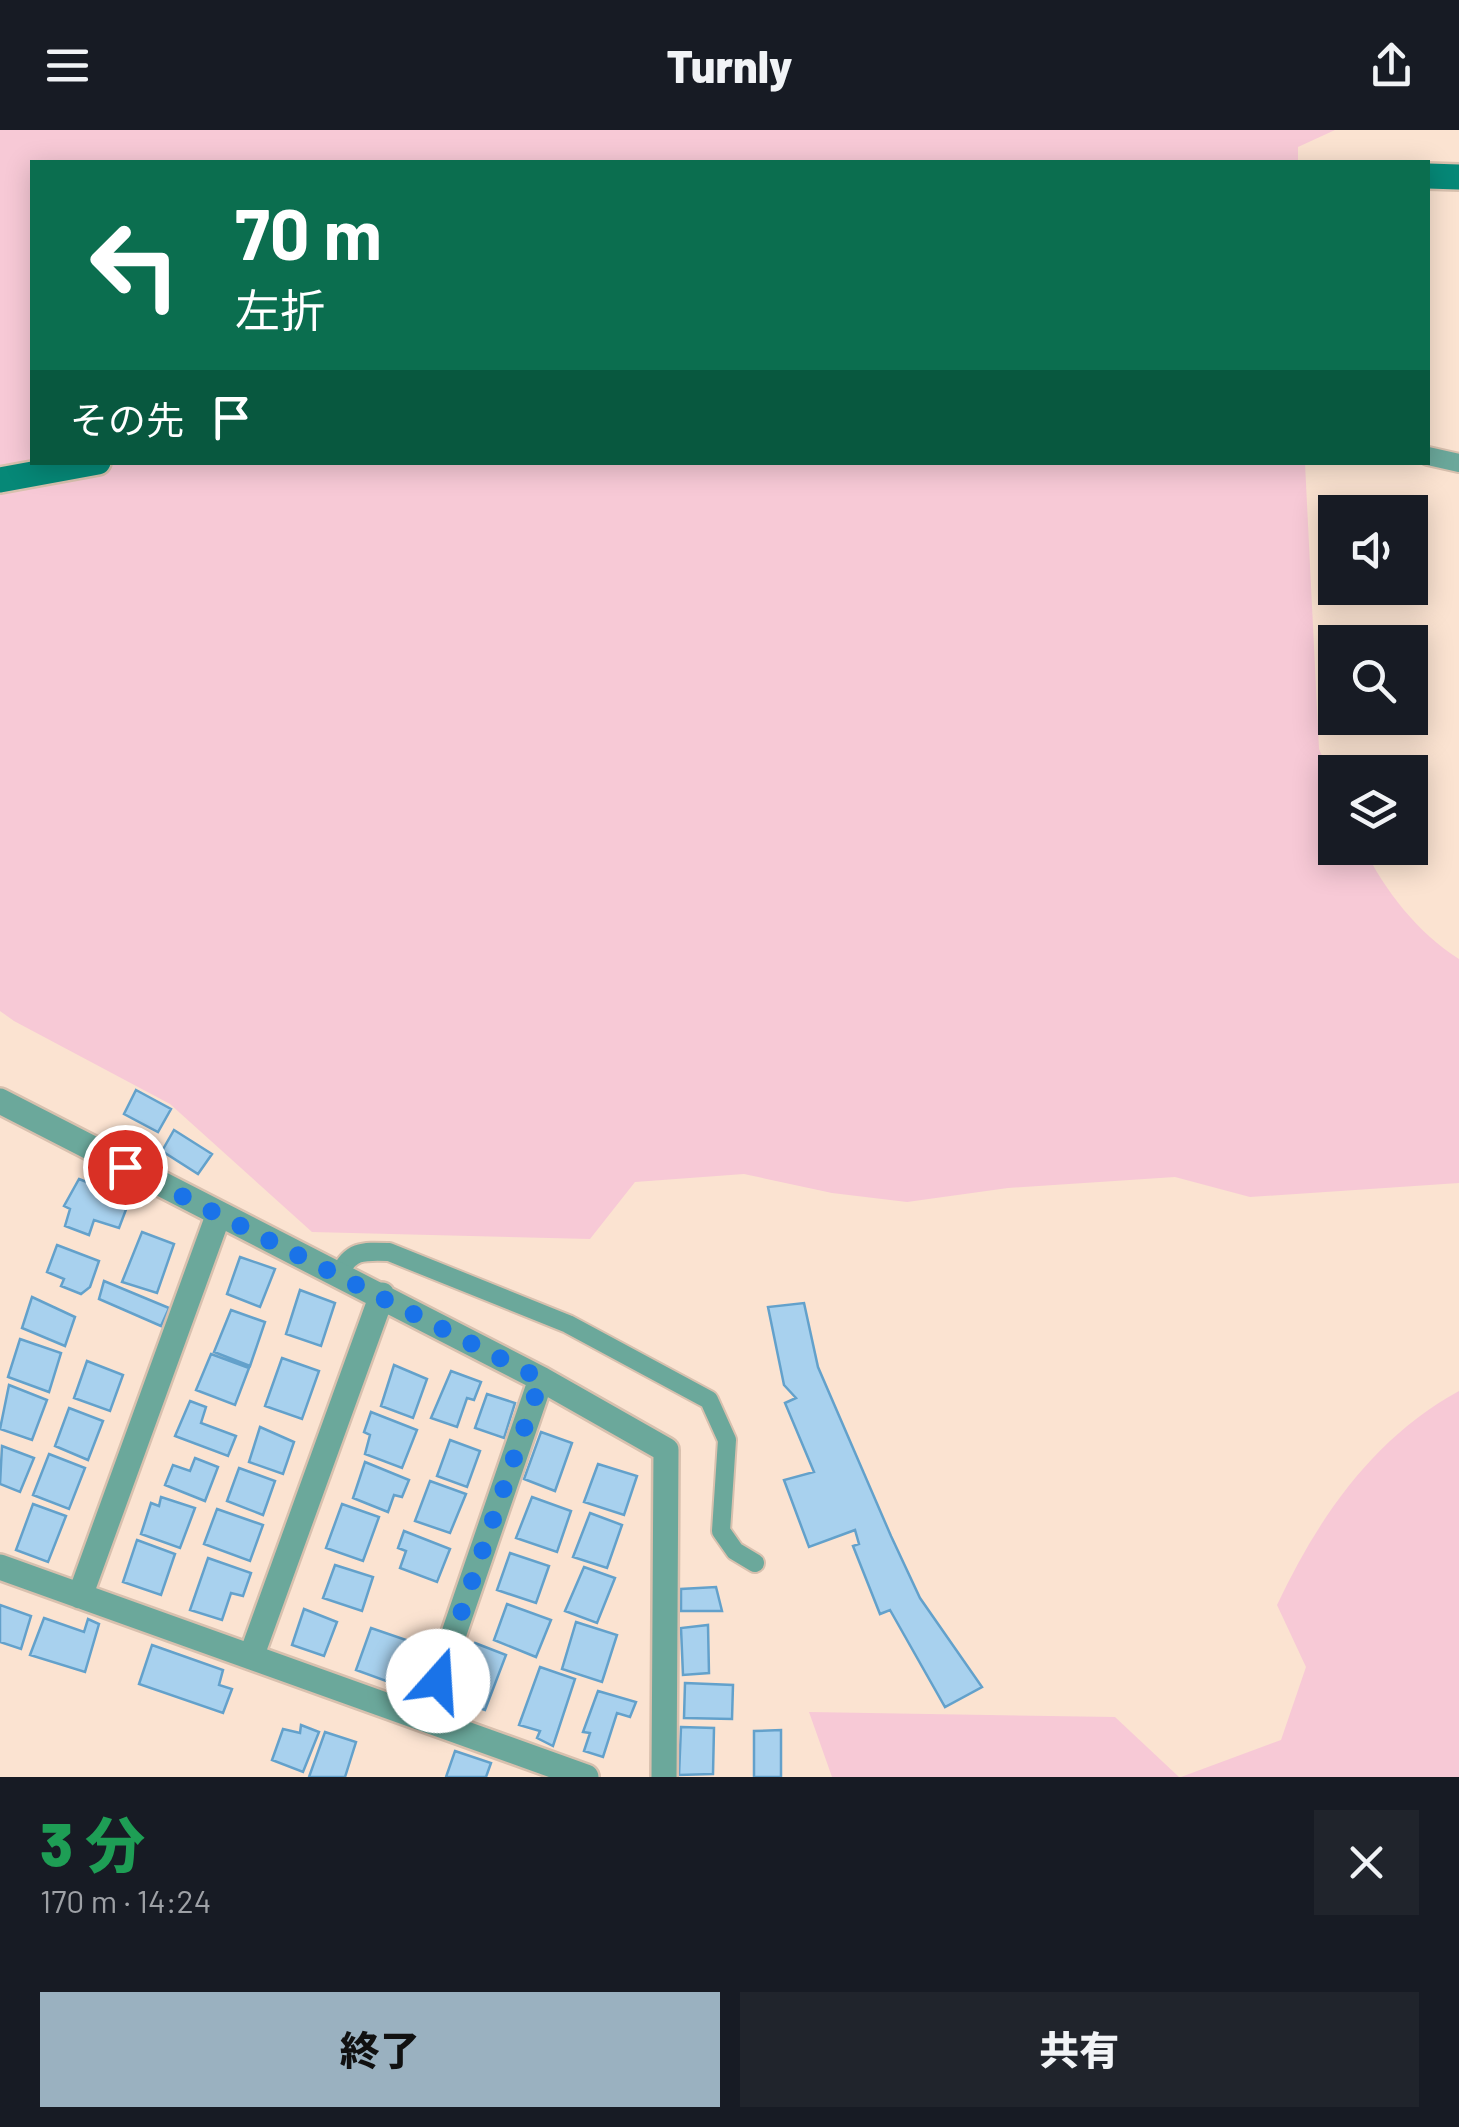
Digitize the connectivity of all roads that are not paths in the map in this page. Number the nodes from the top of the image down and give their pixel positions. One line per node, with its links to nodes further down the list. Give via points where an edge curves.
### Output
1 (1430, 176): 2 (street)
2 (1459, 177)
3 (1430, 456): 4 (lane)
4 (1459, 463)
5 (82, 465): 6 (street)
6 (0, 480)
7 (0, 1101): 8 (street)
8 (218, 1216): 9 (street); 14 (street)
9 (339, 1275): 10 (street); 12 (lane, via 359,1251 388,1252 568,1324 708,1400 727,1440 721,1530 735,1551)
10 (382, 1296): 11 (street); 15 (street)
11 (541, 1379): 16 (street); 18 (street, via 666,1450)
12 (755, 1563)
13 (0, 1568): 14 (street)
14 (80, 1596): 15 (street)
15 (251, 1658): 16 (street)
16 (425, 1718): 17 (street)
17 (586, 1777)
18 (664, 1777)

